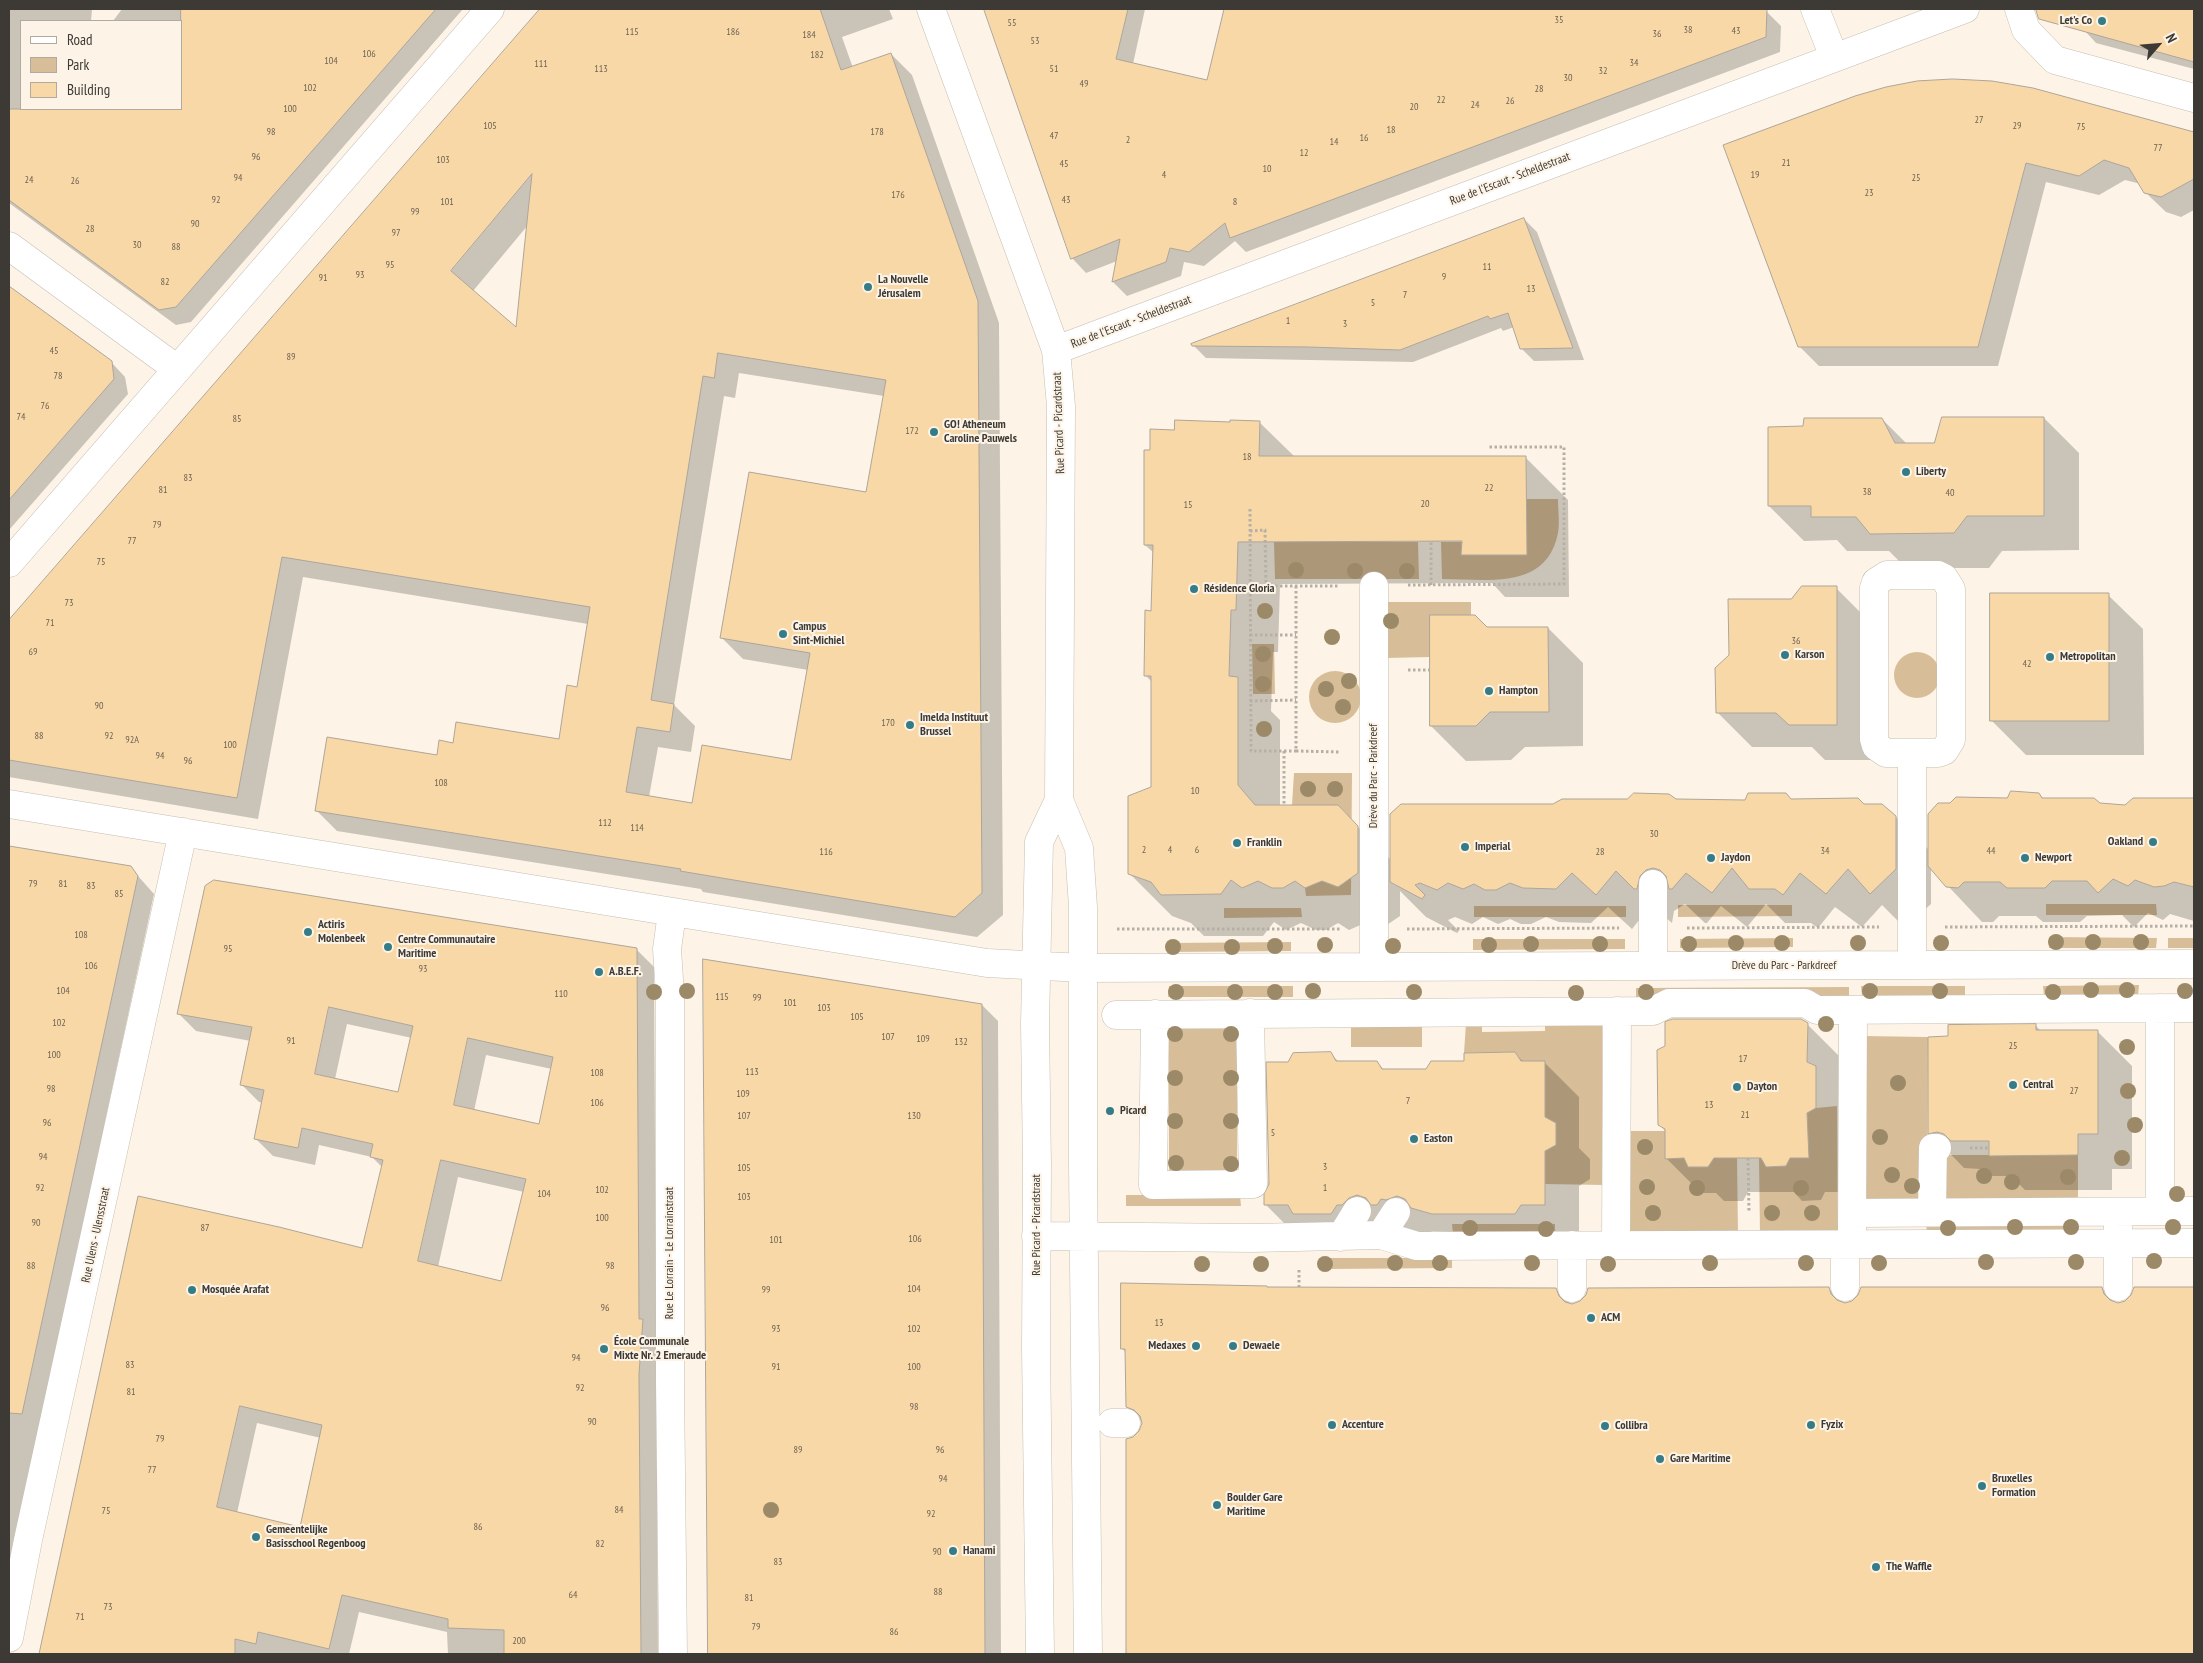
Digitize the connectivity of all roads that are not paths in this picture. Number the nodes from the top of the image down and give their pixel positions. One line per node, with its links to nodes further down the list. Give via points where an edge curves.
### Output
1 (490, 9): 10 (street)
2 (931, 9): 9 (street, Rue Picard - Picardstraat)
3 (1815, 9): 6 (street)
4 (1965, 9): 6 (street, Rue de l'Escaut - Scheldestraat)
5 (2019, 9): 7 (street, via 2026,30 2055,60)
6 (1834, 57): 9 (street, Rue de l'Escaut - Scheldestraat)
7 (2194, 98)
8 (9, 246): 10 (street)
9 (1056, 350): 14 (street, Rue Picard - Picardstraat, via 1061,406)
10 (177, 370): 11 (street)
11 (9, 563)
12 (1374, 586): 23 (street, Drève du Parc - Parkdreef)
13 (1912, 753): 13 (street, via 1886,753 1876,746 1874,739 1874,588 1876,582 1887,575 1938,575 1951,588 1951,740 1938,753); 20 (street)
14 (1060, 800): 22 (street, Rue Picard - Picardstraat, via 1039,842); 24 (street, Rue Picard - Picardstraat, via 1079,848 1083,907)
15 (9, 804): 16 (street, Drève du Parc - Parkdreef)
16 (183, 832): 18 (street, Drève du Parc - Parkdreef); 52 (street, Rue Ulens - Ulensstraat)
17 (1653, 884): 21 (street)
18 (672, 913): 22 (street, Drève du Parc - Parkdreef, via 987,963); 53 (street, Rue Le Lorrain - Le Lorrainstraat, via 667,948 670,1004)
19 (2194, 964): 20 (street, Drève du Parc - Parkdreef)
20 (1912, 965): 21 (street, Drève du Parc - Parkdreef)
21 (1654, 966): 23 (street, Drève du Parc - Parkdreef)
22 (1037, 967): 24 (street, Drève du Parc - Parkdreef); 40 (street, Rue Picard - Picardstraat)
23 (1374, 967): 24 (street, Drève du Parc - Parkdreef)
24 (1082, 968): 41 (street, Rue Picard - Picardstraat)
25 (2160, 1008): 26 (street); 27 (street); 34 (street)
26 (2194, 1008)
27 (1853, 1010): 28 (street, via 1818,1010 1805,1003 1669,1003 1653,1011); 39 (street)
28 (1617, 1011): 29 (street); 48 (street)
29 (1250, 1013): 30 (street); 30 (street, via 1253,1189 1153,1185 1146,1175)
30 (1155, 1014): 31 (street)
31 (1116, 1016)
32 (1937, 1148): 37 (street, via 1933,1148)
33 (1357, 1211): 42 (street)
34 (2160, 1211): 35 (street); 38 (street)
35 (2194, 1211)
36 (1396, 1212): 43 (street)
37 (1932, 1212): 38 (street); 39 (street)
38 (2118, 1212): 44 (street)
39 (1852, 1213): 46 (street)
40 (1036, 1236): 41 (street); 54 (street, Rue Picard - Picardstraat)
41 (1084, 1236): 42 (street); 55 (street, Rue Picard - Picardstraat)
42 (1341, 1236): 43 (street)
43 (1381, 1236): 47 (street, via 1418,1246)
44 (2118, 1243): 45 (street); 46 (street); 50 (street)
45 (2194, 1243)
46 (1849, 1244): 48 (street, via 1749,1239); 49 (street)
47 (1572, 1245): 48 (street); 51 (street)
48 (1616, 1245)
49 (1845, 1287)
50 (2118, 1287)
51 (1572, 1288)
52 (9, 1638)
53 (673, 1654)
54 (1040, 1654)
55 (1088, 1654)

